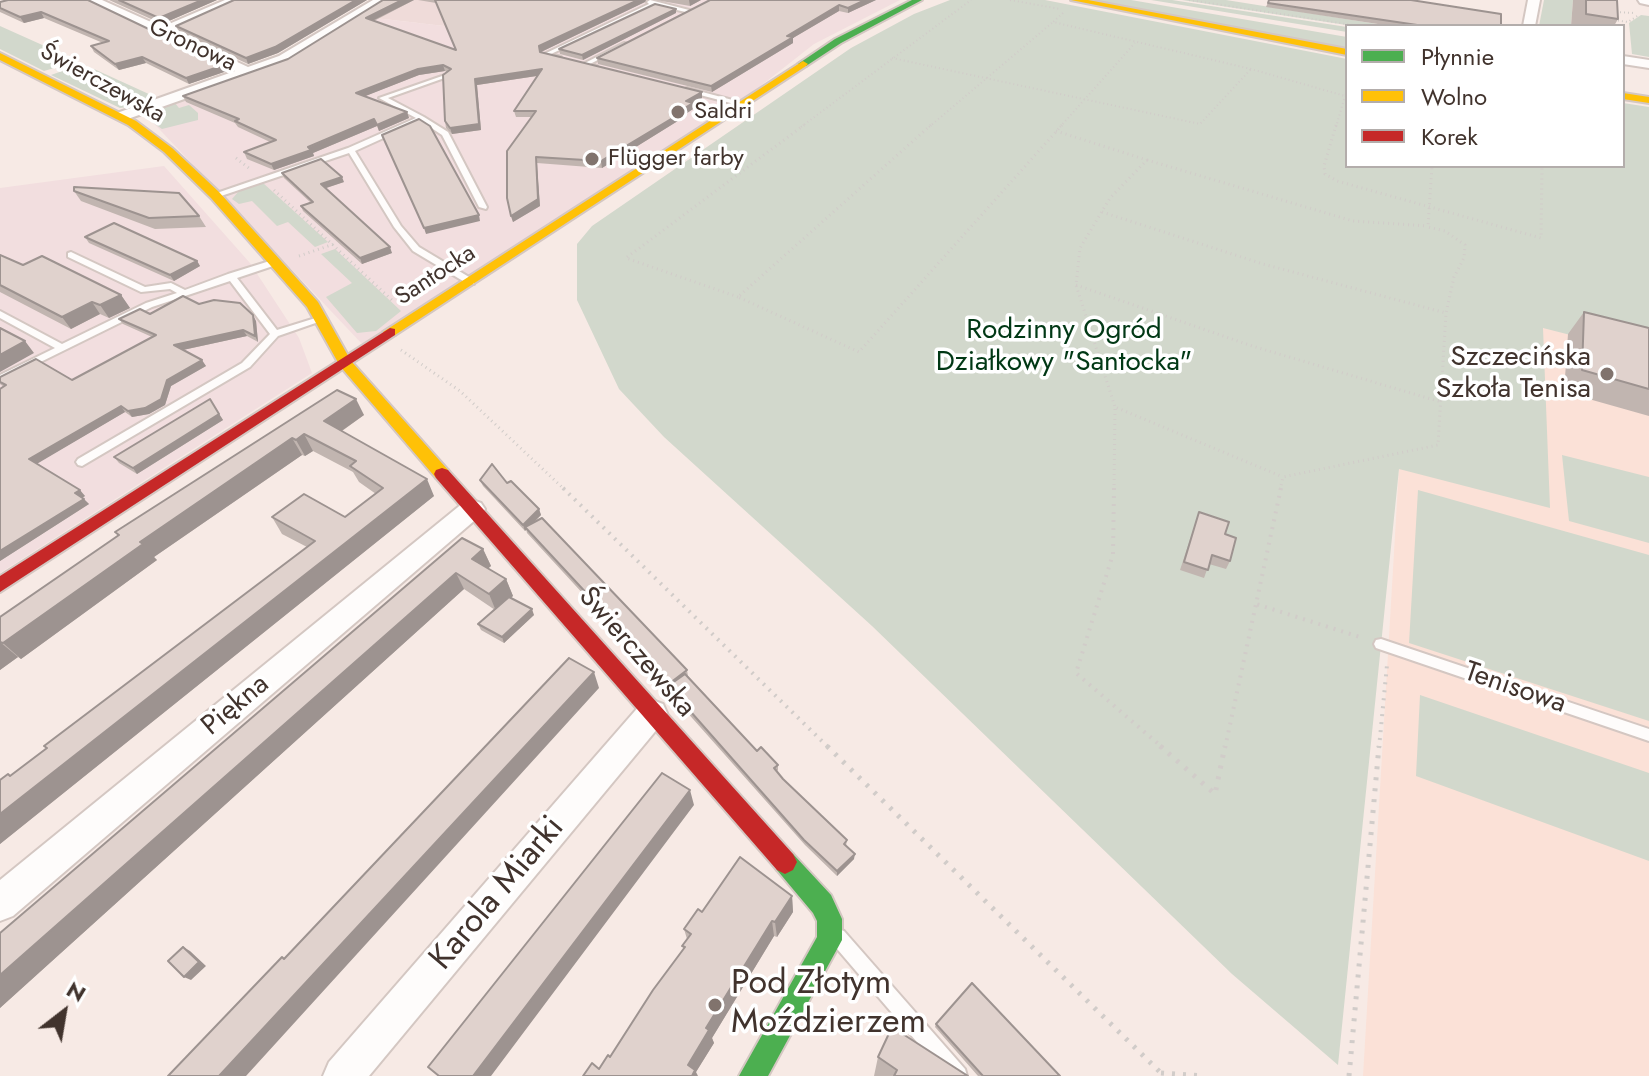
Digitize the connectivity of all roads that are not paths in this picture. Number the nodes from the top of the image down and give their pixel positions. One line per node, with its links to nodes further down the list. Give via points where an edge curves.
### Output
1 (94, 0): 16 (street, Gronowa)
2 (235, 0): 16 (street)
3 (382, 0): 25 (street, via 296,53)
4 (643, 0): 10 (lane)
5 (918, 0): 12 (street, Santocka)
6 (929, 0): 12 (street, Santocka)
7 (1075, 0): 19 (street)
8 (1142, 0): 17 (street)
9 (1534, 0): 15 (street)
10 (655, 3): 13 (lane); 23 (lane, via 545,55)
11 (701, 5): 13 (lane)
12 (899, 9): 32 (street, Santocka, via 838,41)
13 (690, 11): 14 (lane)
14 (678, 17)
15 (1529, 24)
16 (162, 32): 25 (street, Gronowa)
17 (1345, 35)
18 (629, 42): 23 (lane)
19 (1345, 52)
20 (0, 56): 33 (street, Świerczewska)
21 (1625, 60): 22 (street)
22 (1649, 64)
23 (584, 65): 24 (lane)
24 (602, 69)
25 (248, 72): 33 (street)
26 (447, 76): 34 (lane, via 382,98)
27 (1625, 76): 28 (street)
28 (1649, 80)
29 (674, 87): 32 (lane)
30 (1625, 96): 31 (street)
31 (1649, 100)
32 (742, 104): 41 (street, Santocka)
33 (122, 116): 36 (street, Świerczewska)
34 (422, 118): 35 (lane); 37 (lane, via 445,134)
35 (351, 150): 36 (lane); 41 (lane, via 416,249)
36 (215, 195): 39 (street, Świerczewska)
37 (483, 207)
38 (71, 255): 42 (lane, via 144,290 171,286)
39 (277, 262): 40 (lane); 44 (street, Świerczewska)
40 (231, 276): 42 (lane); 45 (lane)
41 (471, 282): 47 (street, Santocka)
42 (182, 292): 46 (lane)
43 (0, 314): 46 (lane)
44 (322, 319): 45 (lane); 47 (street, Świerczewska)
45 (275, 334): 49 (lane, via 246,365)
46 (62, 348): 48 (lane)
47 (345, 363): 50 (street, Świerczewska); 51 (street, Santocka)
48 (0, 379)
49 (82, 462)
50 (472, 509): 53 (street, Świerczewska); 55 (street, Piękna)
51 (0, 585)
52 (1385, 645): 54 (lane, Tenisowa)
53 (652, 713): 56 (street, Świerczewska, via 822,904); 57 (street, Karola Miarki)
54 (1649, 735)
55 (0, 903)
56 (831, 929): 58 (street); 59 (lane, Świerczewska)
57 (343, 1076)
58 (753, 1076)
59 (958, 1076)

